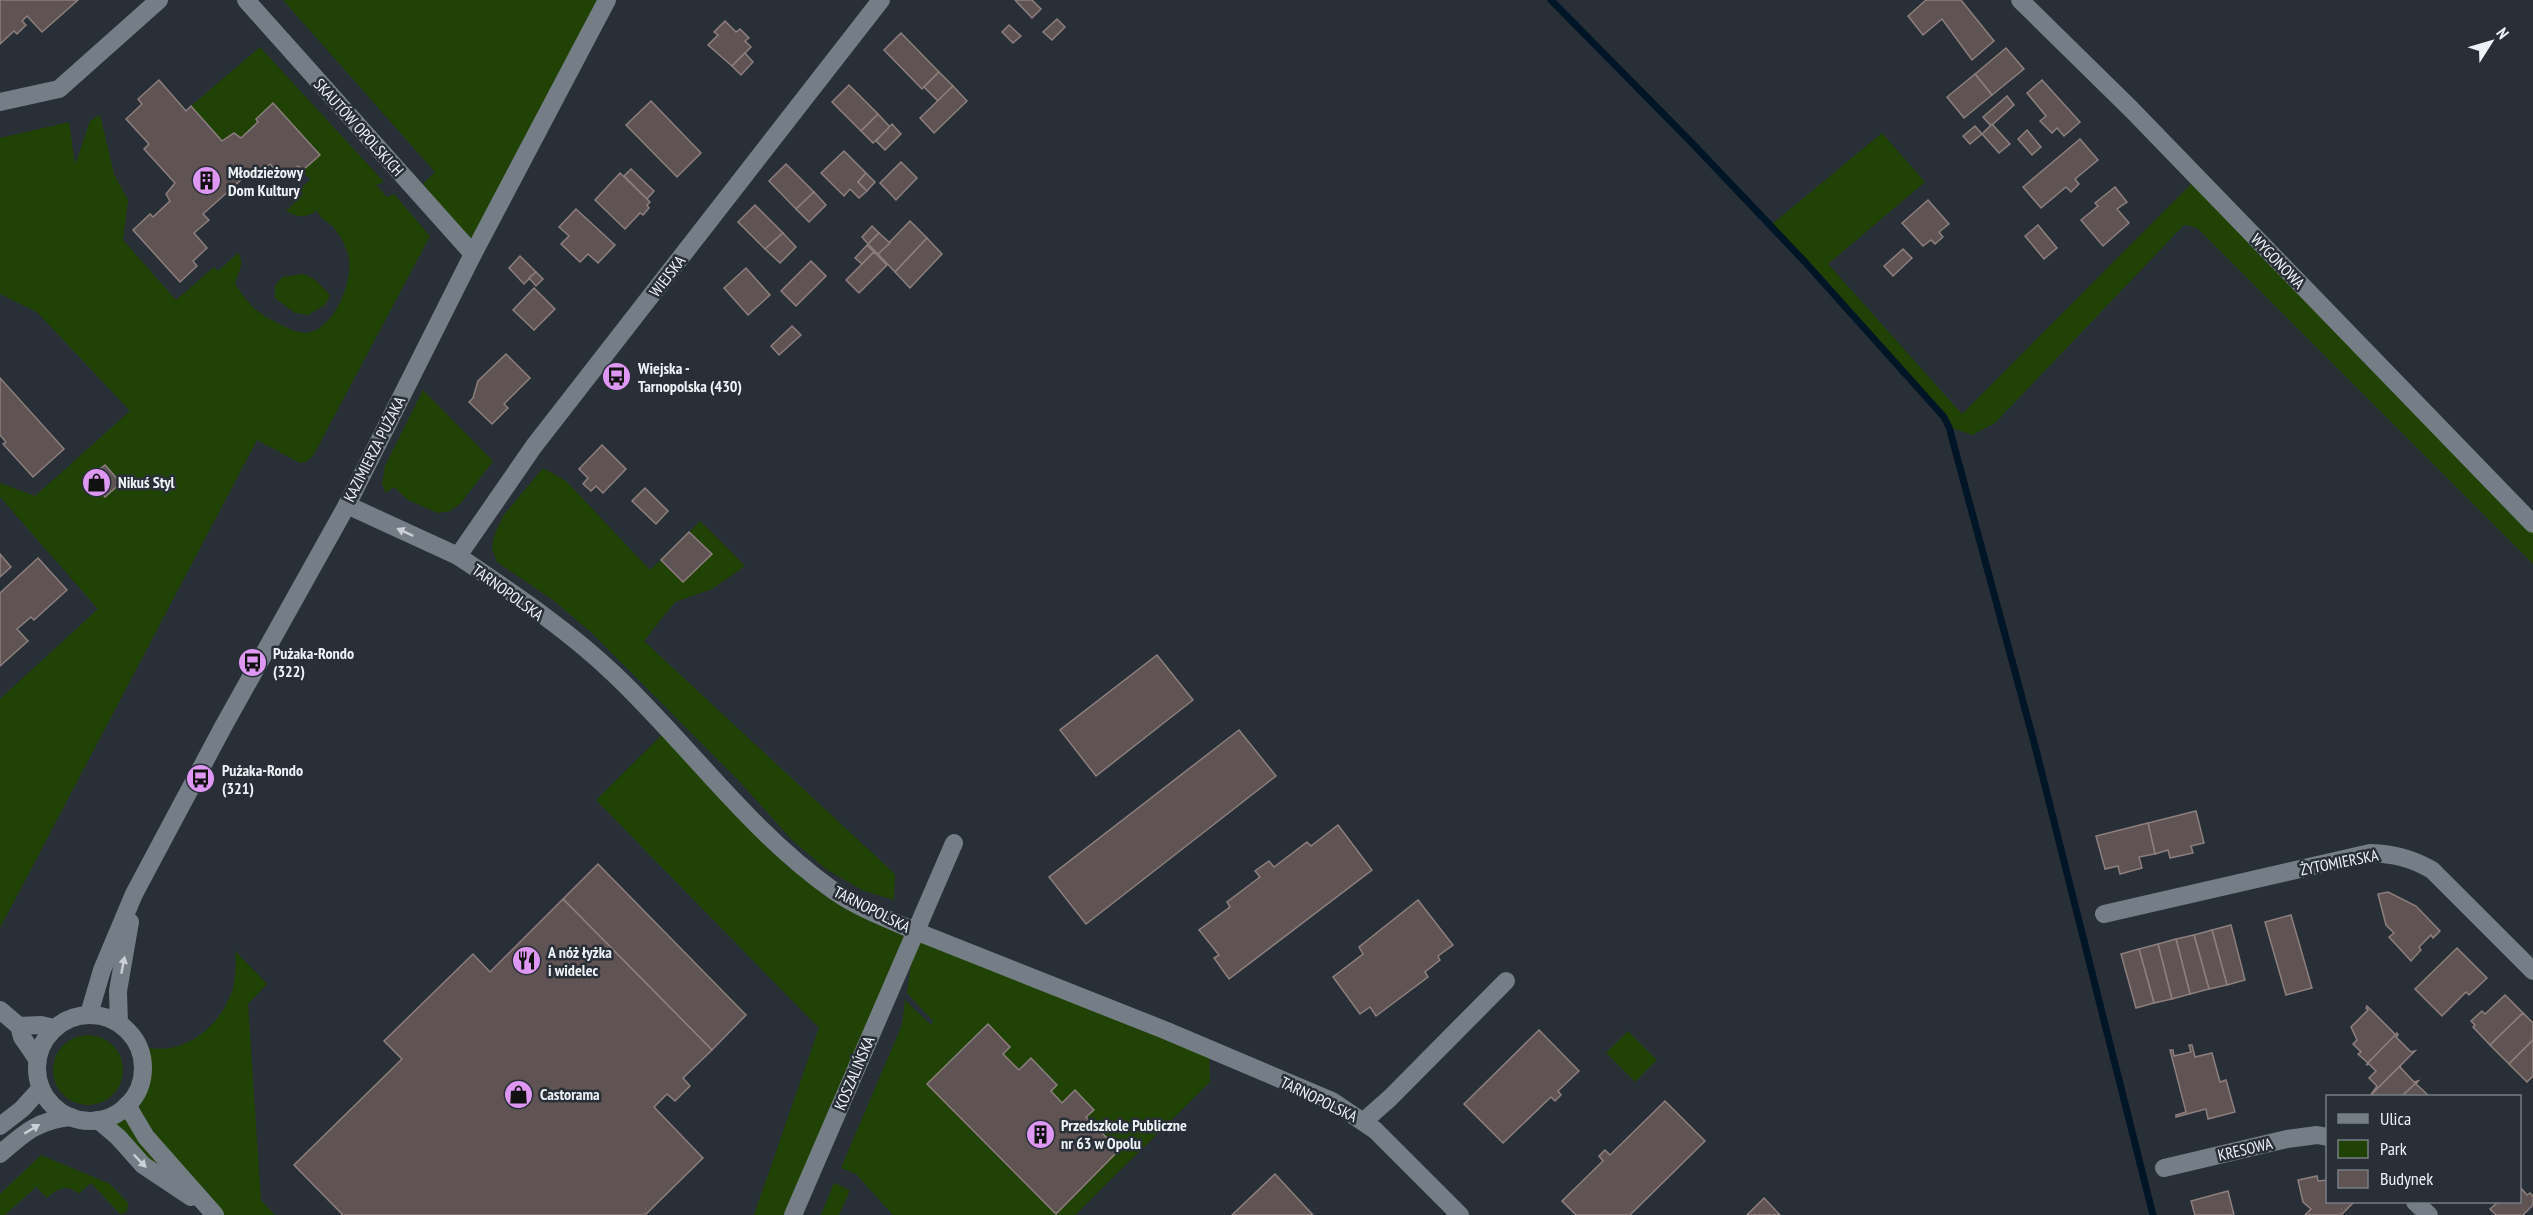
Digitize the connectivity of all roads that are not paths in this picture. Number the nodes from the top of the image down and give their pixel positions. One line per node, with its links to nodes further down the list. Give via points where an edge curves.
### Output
1 (159, 0): 6 (street, via 59,89)
2 (246, 0): 7 (street, SKAUTÓW OPOLSKICH)
3 (607, 0): 7 (street, KAZIMIERZA PUŻAKA)
4 (881, 0): 10 (street, WIEJSKA, via 534,446)
5 (2020, 0): 9 (street, WYGONOWA, via 2131,109)
6 (0, 102)
7 (473, 254): 8 (street, KAZIMIERZA PUŻAKA)
8 (346, 505): 10 (street, TARNOPOLSKA, one-way to 8); 12 (street, KAZIMIERZA PUŻAKA)
9 (2533, 524)
10 (458, 556): 14 (street, TARNOPOLSKA, via 572,638 614,674 792,859 835,892)
11 (954, 843): 14 (street, KOSZALIŃSKA)
12 (134, 894): 18 (street, KAZIMIERZA PUŻAKA, via 102,970); 19 (street, KAZIMIERZA PUŻAKA, one-way to 12, via 118,991)
13 (2104, 914): 15 (street, ŻYTOMIERSKA, via 2370,853 2389,854 2412,858 2432,870)
14 (915, 931): 27 (street, TARNOPOLSKA, via 1167,1031 1332,1101); 34 (street, KOSZALIŃSKA)
15 (2533, 971)
16 (1506, 981): 27 (street)
17 (0, 1010): 20 (street)
18 (89, 1014): 19 (street); 21 (street, via 72,1017)
19 (119, 1023): 24 (street, via 138,1045 142,1059 141,1083)
20 (19, 1026): 21 (street, via 41,1024); 22 (street)
21 (54, 1028): 22 (street)
22 (38, 1059): 23 (street)
23 (41, 1088): 25 (street, via 48,1101); 28 (street)
24 (127, 1105): 26 (street); 33 (street, via 146,1137)
25 (71, 1117): 26 (street); 30 (street, one-way to 25, via 38,1124)
26 (98, 1120): 33 (street, one-way to 33, via 143,1165)
27 (1364, 1121): 35 (street, TARNOPOLSKA)
28 (0, 1126)
29 (2326, 1137): 31 (street, KRESOWA, via 2287,1139)
30 (0, 1154)
31 (2164, 1168)
32 (2416, 1203): 36 (street)
33 (210, 1210)
34 (793, 1215)
35 (1460, 1215)
36 (2429, 1215)

